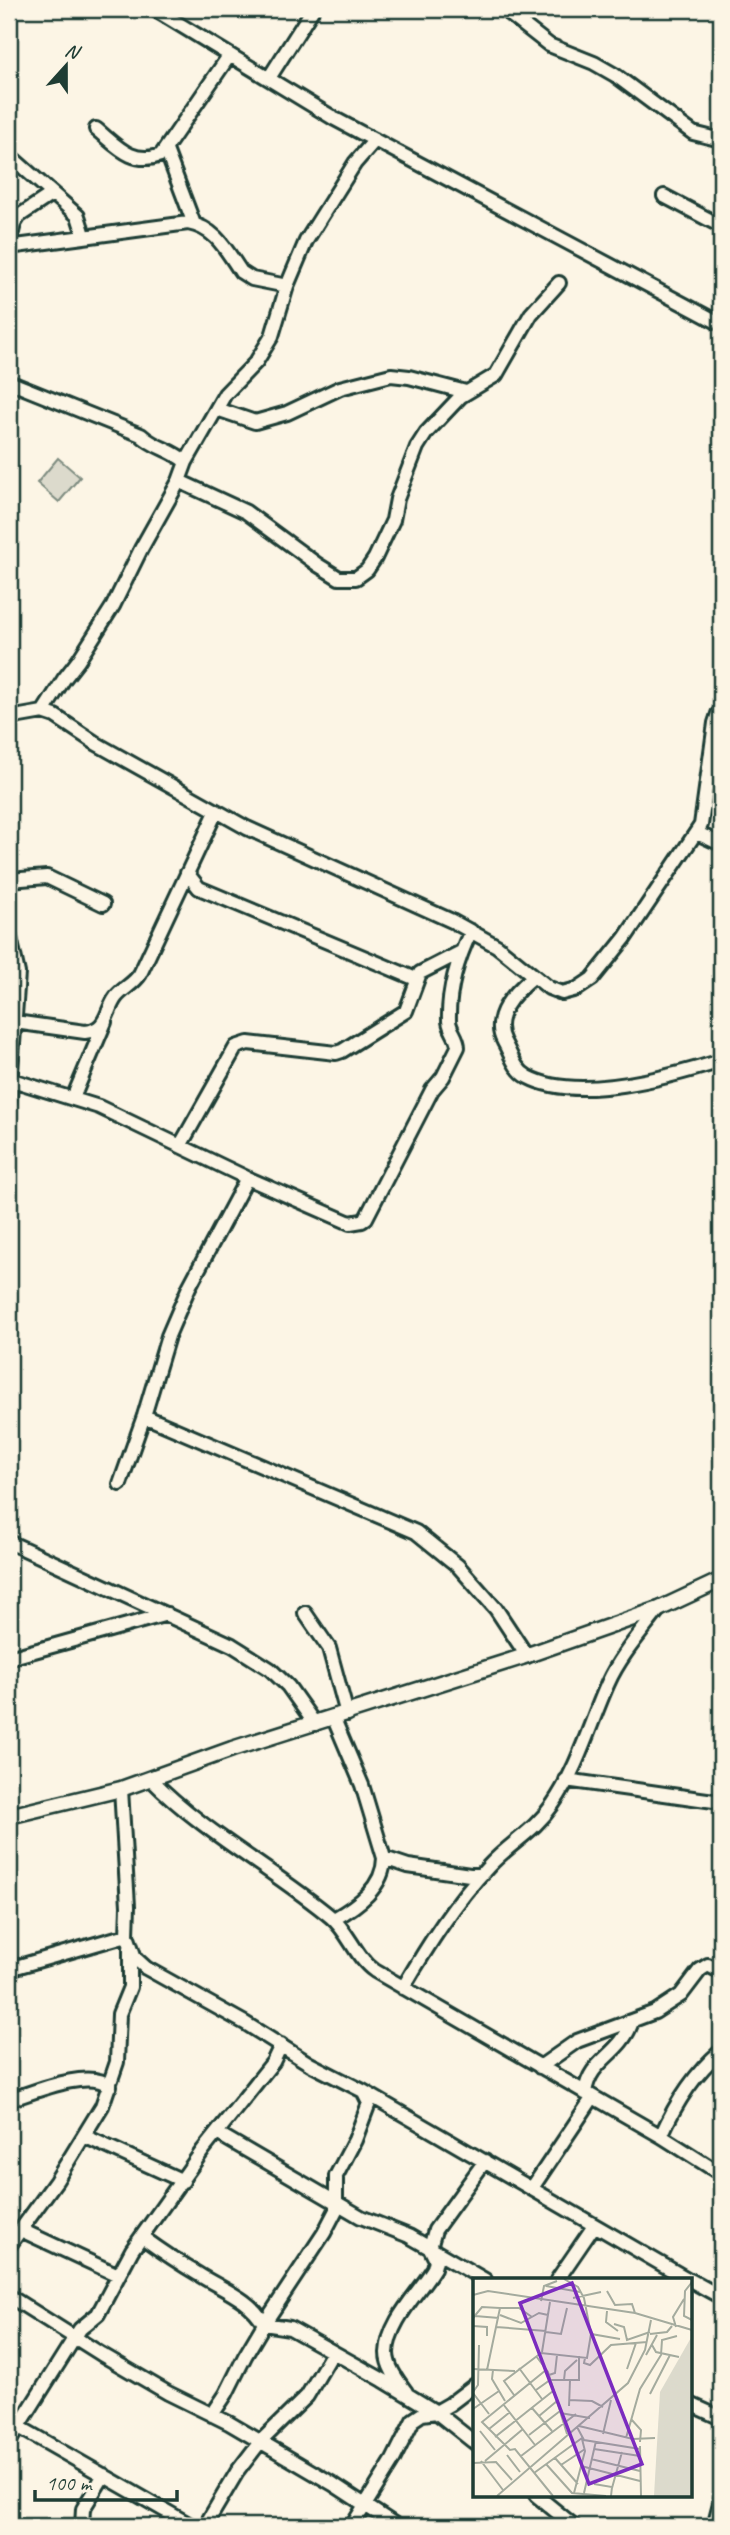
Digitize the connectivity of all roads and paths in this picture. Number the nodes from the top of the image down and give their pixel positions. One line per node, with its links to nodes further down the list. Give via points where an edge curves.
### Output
1 (154, 9): 4 (street)
2 (313, 9): 5 (street)
3 (503, 9): 8 (street, via 549,45 615,75 693,133)
4 (229, 56): 5 (street); 9 (street)
5 (269, 78): 7 (street)
6 (96, 129): 9 (street, via 139,159)
7 (375, 141): 18 (street, via 355,163 306,241); 19 (street)
8 (721, 141)
9 (166, 150): 13 (street)
10 (9, 155): 11 (street)
11 (52, 194): 15 (street, via 78,216); 16 (street, via 19,216)
12 (664, 196): 14 (street)
13 (194, 224): 15 (street); 18 (street, via 215,235 246,276)
14 (721, 226)
15 (84, 235): 16 (street)
16 (9, 246)
17 (559, 283): 21 (street, via 531,314 499,371)
18 (287, 286): 22 (street, via 277,324 263,352)
19 (721, 324)
20 (9, 382): 23 (street, via 135,432)
21 (466, 392): 22 (street, via 391,376 340,388 287,413 255,422); 24 (street, via 417,447 393,520 375,558 356,578 339,578 246,512)
22 (217, 409): 23 (street)
23 (186, 462): 24 (street)
24 (179, 481): 25 (street, via 113,606)
25 (43, 712): 27 (street); 28 (street)
26 (721, 712): 29 (street, via 716,718 704,814)
27 (9, 718)
28 (216, 811): 31 (street); 34 (street)
29 (697, 833): 30 (street); 37 (street, via 592,979 562,993)
30 (721, 844)
31 (187, 873): 38 (street, via 199,888); 40 (street, via 140,974 117,997)
32 (9, 880): 33 (street, via 47,877)
33 (103, 904)
34 (471, 931): 36 (street); 37 (street)
35 (9, 937): 39 (street, via 18,973)
36 (461, 952): 38 (street, via 423,970); 46 (street, via 449,1023 458,1047 366,1217 350,1223)
37 (534, 976): 41 (street, via 514,994 499,1024 514,1064 526,1076 564,1088 594,1088 678,1074)
38 (416, 979): 45 (street, via 404,1013 342,1051 248,1043 236,1047)
39 (15, 1021): 40 (street, via 85,1032); 42 (street)
40 (106, 1022): 43 (street)
41 (721, 1061)
42 (10, 1078): 43 (street); 44 (street)
43 (74, 1098): 45 (street)
44 (9, 1101)
45 (180, 1146): 46 (street)
46 (247, 1178): 47 (street, via 189,1287 168,1336)
47 (144, 1416): 48 (street); 54 (street, via 416,1532 458,1566 496,1609)
48 (120, 1484)
49 (9, 1542): 53 (street)
50 (721, 1580): 51 (street)
51 (659, 1609): 54 (street); 59 (street, via 612,1675)
52 (305, 1613): 56 (street, via 329,1648)
53 (167, 1614): 55 (street); 57 (street, via 270,1669)
54 (527, 1656): 56 (street)
55 (9, 1658)
56 (340, 1716): 57 (street); 63 (street)
57 (314, 1724): 58 (street)
58 (151, 1779): 60 (street); 65 (street)
59 (566, 1780): 61 (street); 64 (street, via 531,1832)
60 (121, 1789): 62 (street); 66 (street)
61 (721, 1802)
62 (9, 1816)
63 (384, 1858): 64 (street, via 408,1866); 65 (street, via 381,1876 365,1899)
64 (481, 1875): 69 (street)
65 (334, 1919): 69 (street, via 368,1966)
66 (129, 1941): 67 (street); 71 (street, via 135,1958 146,1968); 74 (street, via 130,1987 119,2014 117,2062)
67 (9, 1969)
68 (721, 1972): 70 (street, via 708,1965 681,1995)
69 (403, 1988): 73 (street)
70 (632, 2022): 73 (street, via 577,2041); 76 (street, via 623,2041 590,2074)
71 (281, 2045): 75 (street); 78 (street, via 273,2062)
72 (721, 2051): 80 (street, via 692,2081)
73 (540, 2067): 76 (street)
74 (110, 2086): 77 (street, via 86,2078); 79 (street)
75 (363, 2091): 81 (street); 85 (street, via 369,2103 335,2176)
76 (589, 2095): 80 (street); 84 (street)
77 (9, 2099)
78 (217, 2133): 83 (street); 85 (street)
79 (84, 2136): 83 (street); 87 (street)
80 (661, 2136): 82 (street)
81 (485, 2161): 84 (street); 90 (street, via 435,2230)
82 (721, 2174)
83 (183, 2181): 88 (street)
84 (532, 2188): 86 (street)
85 (336, 2202): 90 (street); 98 (street, via 324,2233)
86 (594, 2226): 93 (street); 94 (street)
87 (21, 2230): 89 (street); 91 (street)
88 (142, 2237): 91 (street); 98 (street, via 240,2298)
89 (9, 2246)
90 (430, 2248): 92 (street); 102 (street, via 436,2264 395,2328 387,2354)
91 (118, 2275): 99 (street, via 98,2314)
92 (482, 2278)
93 (558, 2278)
94 (686, 2278)
95 (692, 2281): 97 (street)
96 (9, 2296): 99 (street)
97 (721, 2297)
98 (264, 2323): 100 (street, via 290,2328); 105 (street)
99 (75, 2338): 105 (street); 107 (street)
100 (333, 2352): 102 (street); 109 (street, via 315,2387)
101 (473, 2386): 104 (street)
102 (408, 2395): 104 (street)
103 (692, 2405): 106 (street)
104 (436, 2412): 110 (street); 114 (street, via 413,2420)
105 (212, 2415): 109 (street)
106 (721, 2418)
107 (19, 2427): 108 (street); 111 (street)
108 (9, 2442)
109 (260, 2442): 114 (street); 117 (street)
110 (473, 2443)
111 (104, 2475): 115 (street, via 83,2509); 116 (street)
112 (537, 2496): 120 (street)
113 (721, 2500): 121 (street)
114 (366, 2504): 118 (street); 119 (street)
115 (82, 2526)
116 (192, 2526)
117 (205, 2526)
118 (352, 2526)
119 (397, 2526)
120 (574, 2526)
121 (714, 2526)

